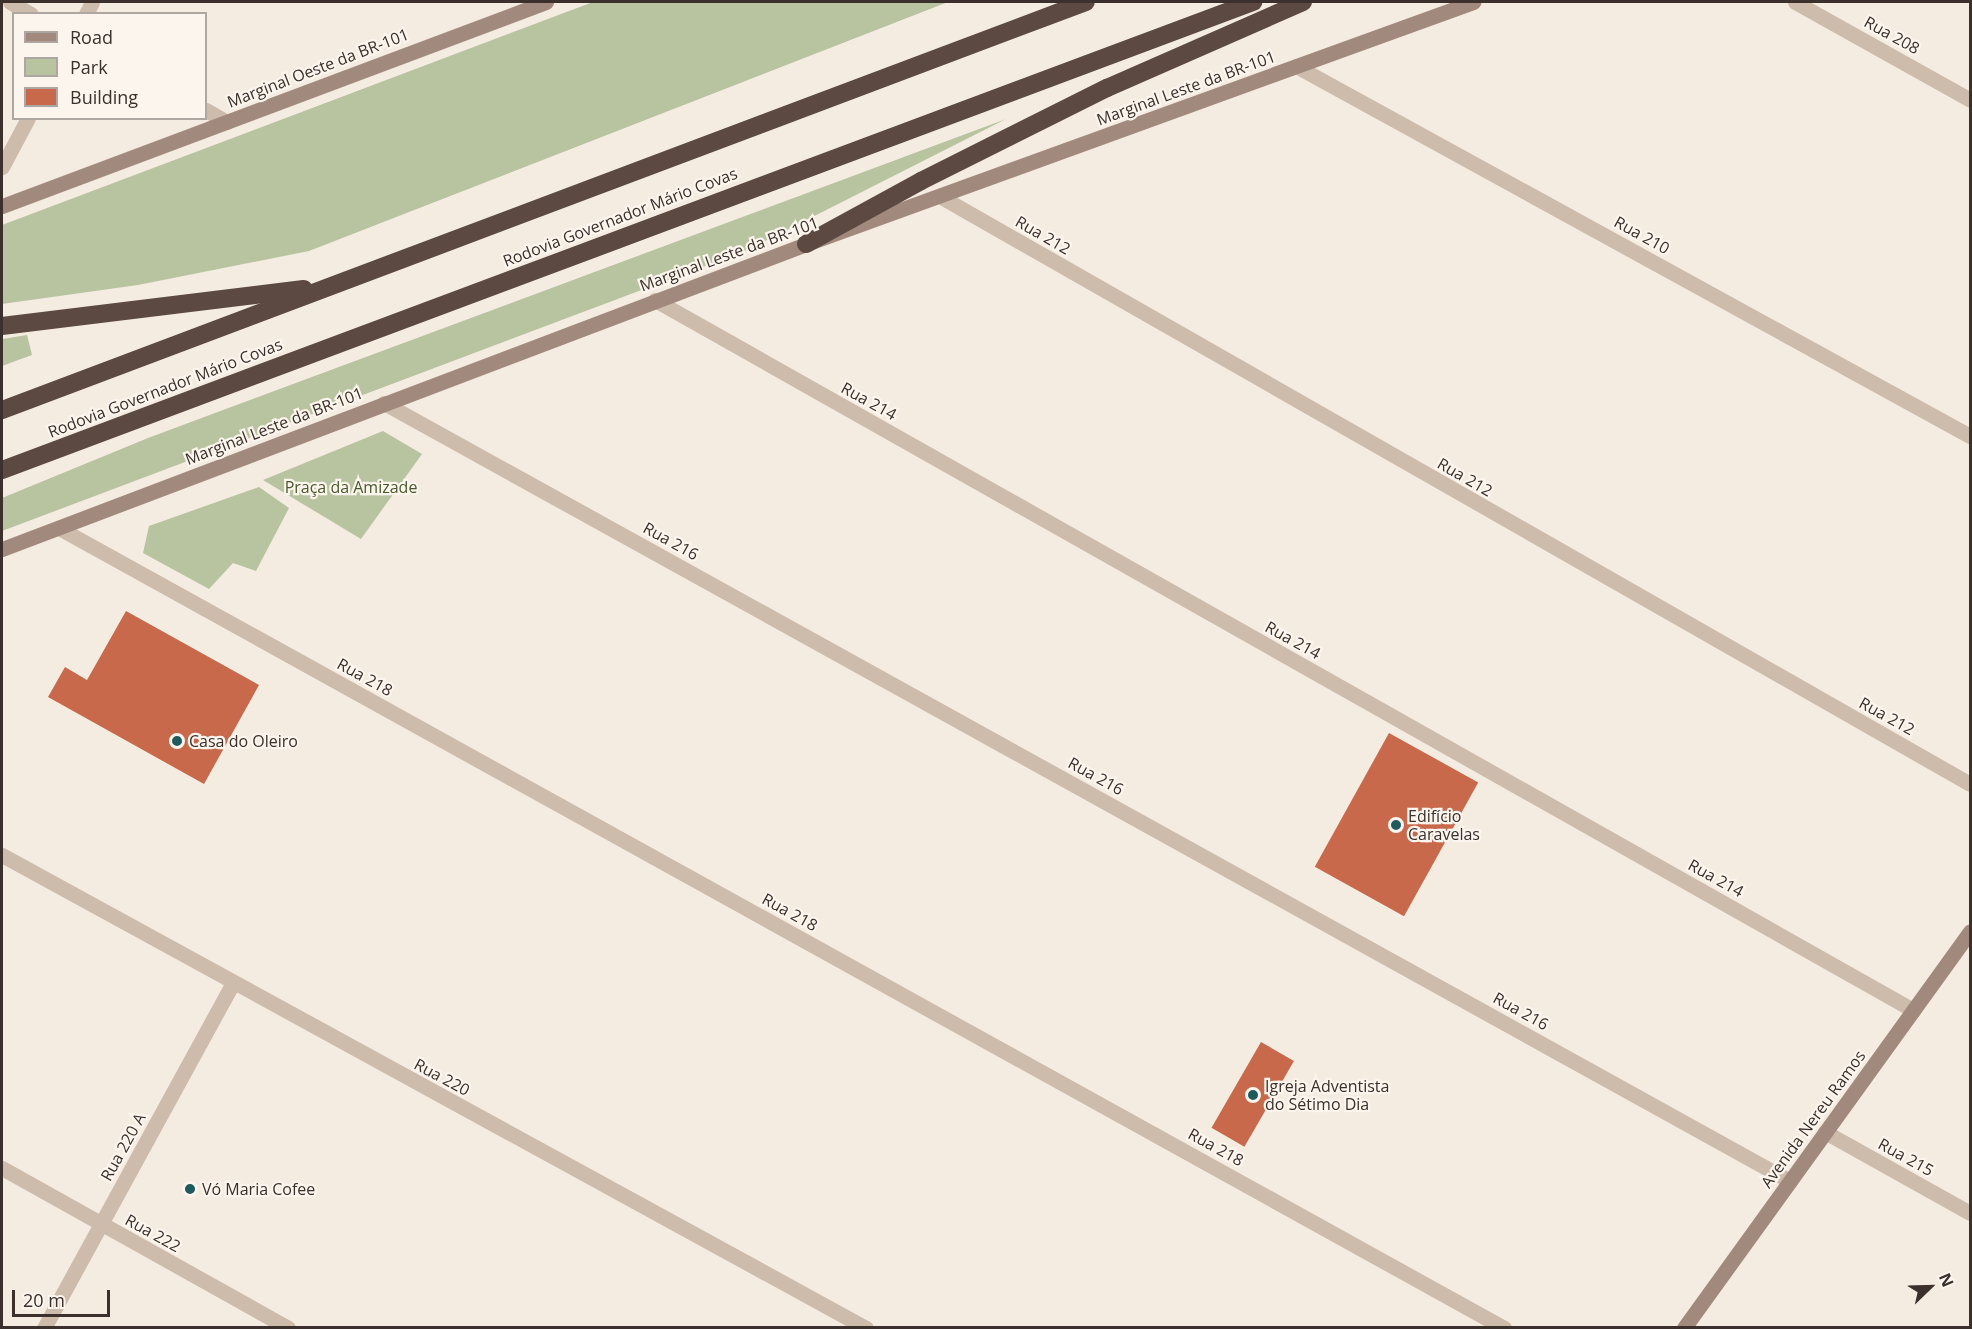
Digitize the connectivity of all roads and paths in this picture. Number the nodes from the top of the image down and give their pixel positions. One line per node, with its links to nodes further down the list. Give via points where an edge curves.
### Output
1 (10, 2): 8 (street)
2 (544, 2): 13 (main road, Marginal Oeste da BR-101)
3 (1086, 2): 18 (highway)
4 (1253, 2): 24 (highway, Rodovia Governador Mário Covas)
5 (1303, 2): 17 (highway, via 1107,88 921,181)
6 (1473, 2): 9 (main road, Marginal Leste da BR-101)
7 (1795, 2): 10 (street, Rua 208)
8 (28, 12)
9 (1296, 66): 15 (main road, Marginal Leste da BR-101); 23 (street, Rua 210)
10 (1971, 100)
11 (207, 111): 13 (street)
12 (27, 120): 14 (street)
13 (226, 122): 16 (main road, Marginal Oeste da BR-101)
14 (2, 167)
15 (943, 198): 17 (main road, Marginal Leste da BR-101); 27 (street, Rua 212)
16 (2, 206)
17 (806, 244): 19 (main road, Marginal Leste da BR-101)
18 (333, 286): 20 (highway); 22 (highway)
19 (655, 300): 21 (main road, Marginal Leste da BR-101); 31 (street, Rua 214)
20 (2, 326)
21 (384, 403): 25 (main road, Marginal Leste da BR-101); 34 (street, Rua 216)
22 (2, 410)
23 (1971, 436)
24 (2, 470)
25 (59, 528): 26 (main road, Marginal Leste da BR-101); 40 (street, Rua 218)
26 (2, 549)
27 (1971, 784)
28 (2, 855): 30 (street, Rua 220)
29 (1971, 931): 31 (main road, Avenida Nereu Ramos)
30 (232, 984): 36 (street, Rua 220 A); 39 (street, Rua 220)
31 (1913, 1010): 32 (main road, Avenida Nereu Ramos)
32 (1825, 1132): 34 (main road, Avenida Nereu Ramos); 35 (street, Rua 215)
33 (2, 1168): 36 (street, Rua 222)
34 (1791, 1180): 41 (main road, Avenida Nereu Ramos)
35 (1971, 1213)
36 (101, 1225): 37 (street, Rua 220 A); 38 (street, Rua 222)
37 (44, 1328)
38 (288, 1328)
39 (866, 1328)
40 (1504, 1328)
41 (1684, 1328)

